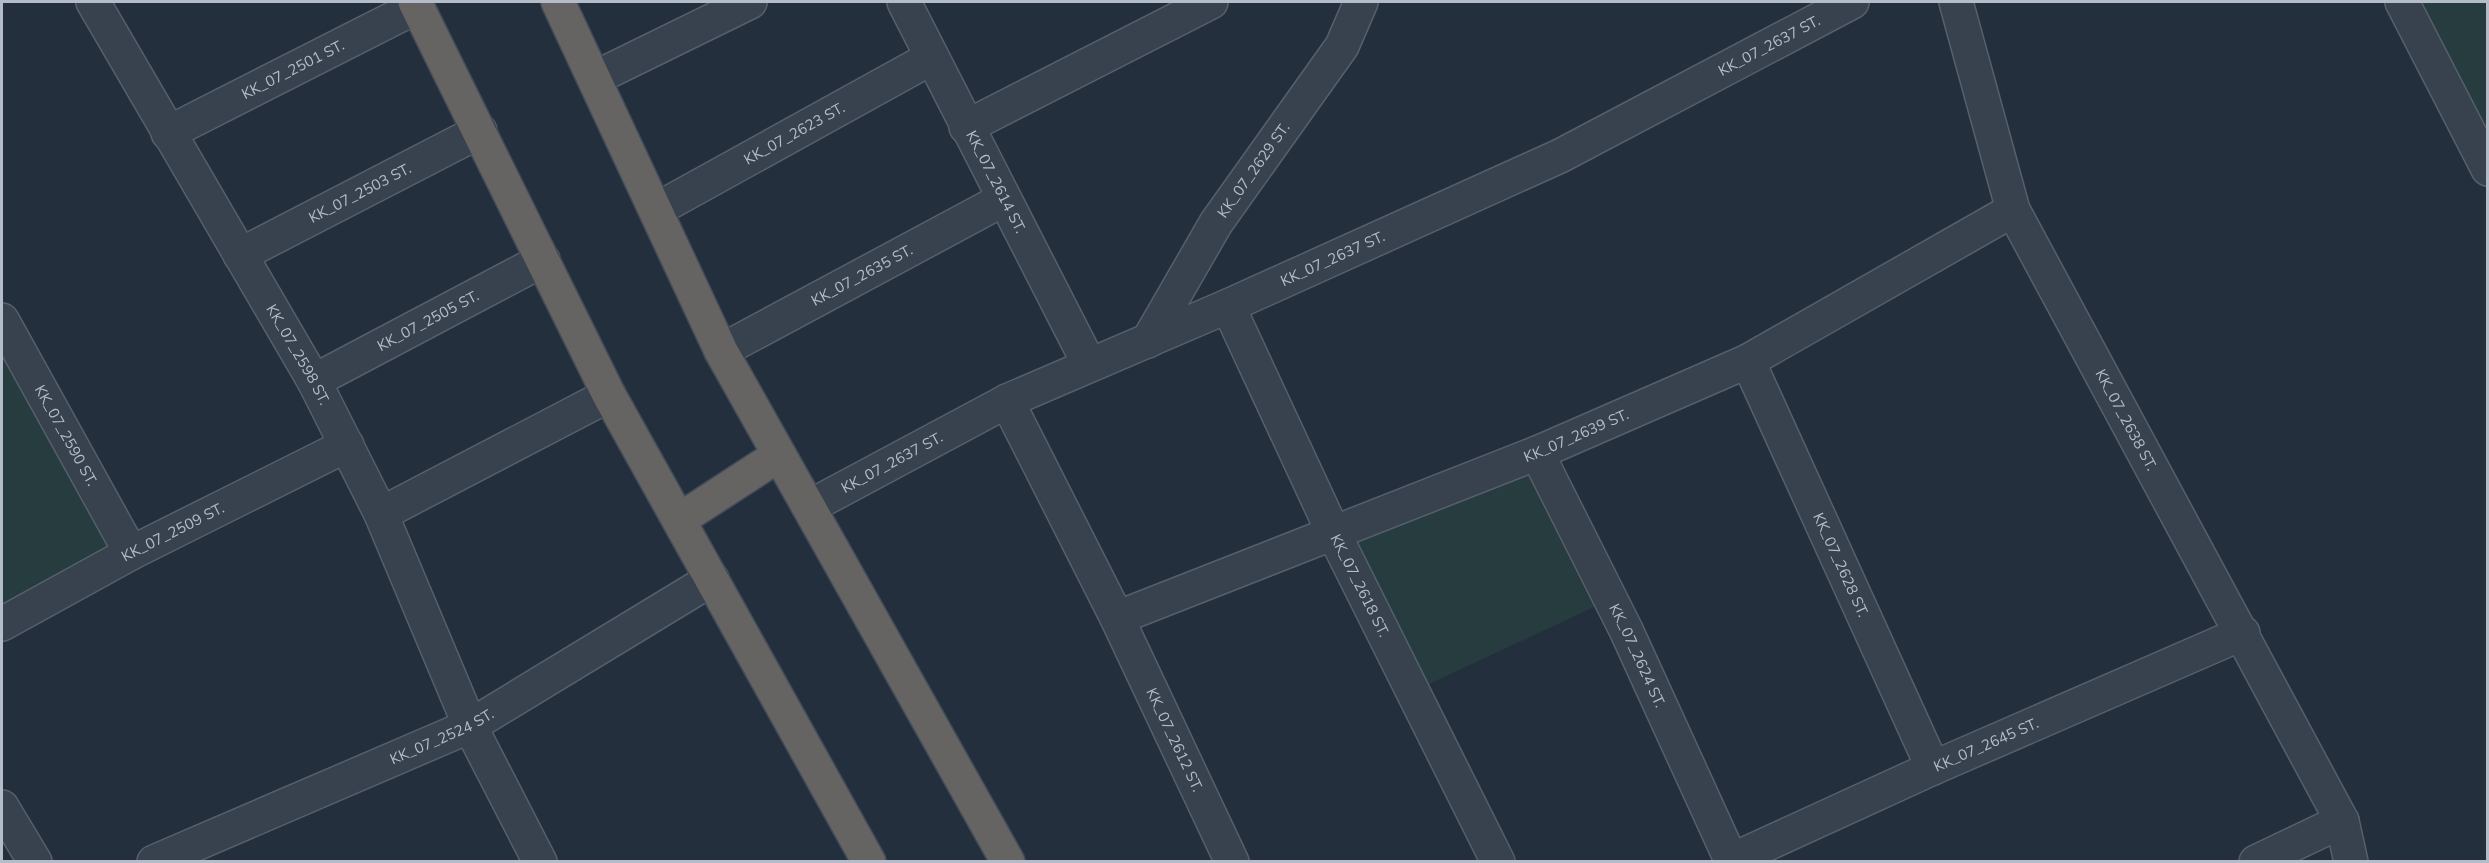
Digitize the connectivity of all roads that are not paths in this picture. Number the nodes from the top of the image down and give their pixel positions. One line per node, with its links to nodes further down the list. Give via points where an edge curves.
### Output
1 (558, 2): 12 (highway)
2 (750, 2): 12 (street)
3 (904, 2): 11 (street, KK_07_2614 ST.)
4 (1211, 2): 13 (street)
5 (1361, 2): 24 (street, KK_07_2629 ST., via 1342,46 1216,223)
6 (1852, 2): 22 (street, KK_07_2637 ST., via 1560,156)
7 (1956, 2): 19 (street, KK_07_2638 ST.)
8 (2402, 2): 16 (street)
9 (99, 4): 15 (street, KK_07_2598 ST.)
10 (416, 4): 14 (highway); 15 (street, KK_07_2501 ST.)
11 (931, 58): 13 (street, KK_07_2614 ST.); 18 (street, KK_07_2623 ST.)
12 (595, 78): 18 (highway)
13 (966, 127): 17 (street, KK_07_2614 ST.)
14 (480, 131): 20 (street, KK_07_2503 ST.); 21 (highway)
15 (168, 133): 20 (street, KK_07_2598 ST.)
16 (2486, 162)
17 (1004, 199): 25 (street, KK_07_2635 ST.); 27 (street, KK_07_2614 ST.)
18 (656, 210): 25 (highway)
19 (2013, 210): 26 (street, KK_07_2639 ST.); 42 (street, KK_07_2638 ST.)
20 (240, 255): 28 (street, KK_07_2598 ST.)
21 (543, 260): 28 (street, KK_07_2505 ST.); 29 (highway)
22 (1228, 306): 24 (street, KK_07_2637 ST.); 37 (street, KK_07_2618 ST.)
23 (2, 320): 38 (street, KK_07_2590 ST.)
24 (1148, 341): 27 (street, KK_07_2637 ST.)
25 (721, 351): 33 (highway)
26 (1748, 361): 32 (street, KK_07_2639 ST.); 44 (street, KK_07_2628 ST.)
27 (1089, 364): 30 (street, KK_07_2637 ST.)
28 (314, 381): 31 (street, KK_07_2598 ST.)
29 (609, 395): 35 (street); 36 (highway)
30 (1007, 401): 34 (street, KK_07_2637 ST.); 40 (street, KK_07_2612 ST.)
31 (347, 445): 35 (street, KK_07_2598 ST.); 38 (street, KK_07_2509 ST.)
32 (1537, 453): 37 (street, KK_07_2639 ST.); 54 (street, KK_07_2624 ST., via 1626,630)
33 (779, 455): 34 (highway); 36 (highway)
34 (809, 507): 51 (highway)
35 (381, 514): 43 (street, KK_07_2598 ST.)
36 (679, 520): 39 (highway)
37 (1333, 532): 40 (street, KK_07_2639 ST.); 53 (street, KK_07_2618 ST.)
38 (130, 553): 41 (street, KK_07_2509 ST.)
39 (712, 579): 43 (street, KK_07_2524 ST.); 50 (highway)
40 (1117, 618): 52 (street, KK_07_2612 ST.)
41 (2, 624)
42 (2243, 633): 44 (street, KK_07_2645 ST.); 46 (street, KK_07_2638 ST.)
43 (470, 726): 48 (street, KK_07_2524 ST.); 49 (street, KK_07_2598 ST.)
44 (1933, 768): 54 (street, KK_07_2645 ST.)
45 (2, 807): 47 (street)
46 (2342, 820): 55 (street); 56 (street, KK_07_2638 ST.)
47 (35, 861)
48 (157, 861)
49 (540, 861)
50 (869, 861)
51 (1008, 861)
52 (1232, 861)
53 (1498, 861)
54 (1732, 861)
55 (2256, 861)
56 (2351, 861)

